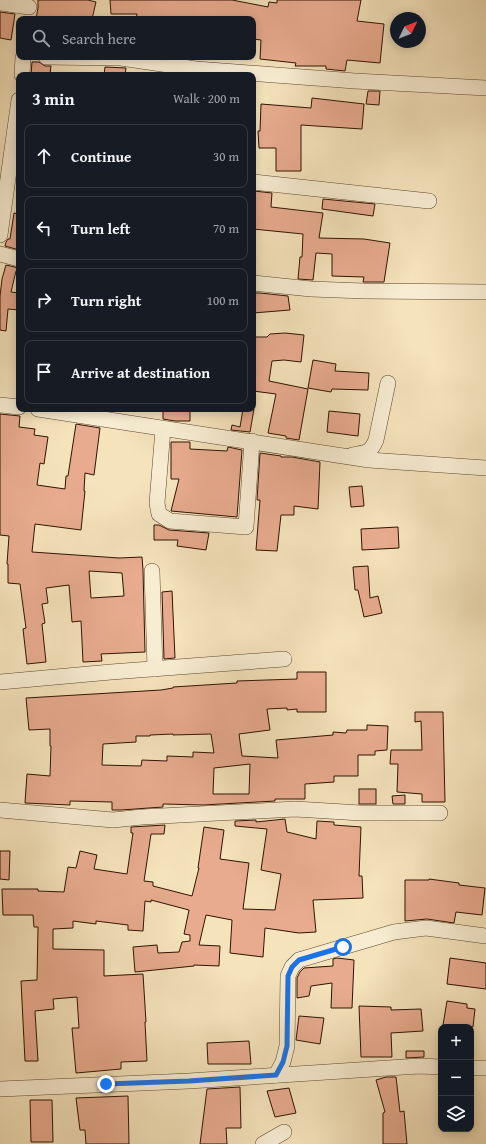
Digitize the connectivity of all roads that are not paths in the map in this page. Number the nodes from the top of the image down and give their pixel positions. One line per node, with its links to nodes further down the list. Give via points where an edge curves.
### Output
1 (0, 3): 2 (street)
2 (29, 9)
3 (23, 60): 5 (street)
4 (135, 60): 6 (street)
5 (22, 72)
6 (236, 72)
7 (256, 74): 8 (street)
8 (486, 88)
9 (16, 126): 12 (street)
10 (256, 182): 11 (street)
11 (429, 201)
12 (0, 235)
13 (0, 254): 14 (street)
14 (16, 257)
15 (256, 283): 16 (street, via 311,289)
16 (486, 292)
17 (388, 383): 23 (street, via 372,448 369,452)
18 (0, 405): 19 (street)
19 (16, 407)
20 (58, 412): 21 (street)
21 (163, 428): 22 (street); 22 (street, via 156,503 159,514 170,521 246,527)
22 (252, 441): 23 (street)
23 (348, 456): 24 (street, via 369,460)
24 (486, 468)
25 (152, 571): 27 (street)
26 (284, 659): 27 (street)
27 (155, 669): 28 (street)
28 (0, 682)
29 (0, 810): 30 (street, via 113,820 295,809 361,813)
30 (440, 813)
31 (486, 936): 35 (street, via 426,928 394,932 299,960 288,976 287,1046)
32 (438, 1067): 35 (street)
33 (474, 1068): 34 (street)
34 (486, 1068)
35 (276, 1075): 36 (street)
36 (0, 1089)
37 (284, 1132): 38 (street)
38 (263, 1144)

